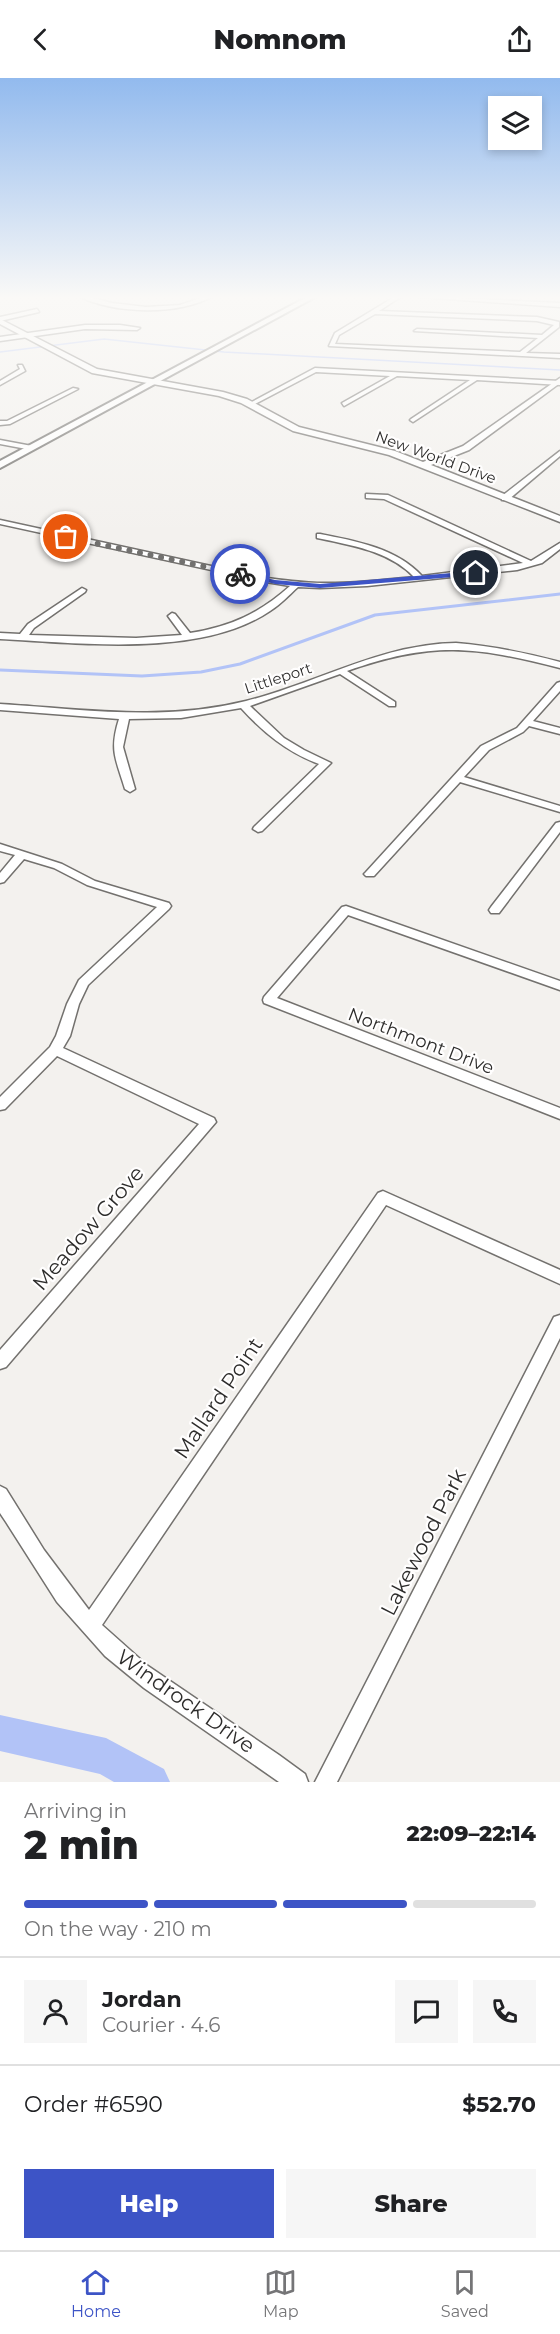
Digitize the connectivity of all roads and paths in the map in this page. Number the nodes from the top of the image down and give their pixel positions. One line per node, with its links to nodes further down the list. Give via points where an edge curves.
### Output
1 (15, 376): 9 (street)
2 (117, 376): 10 (street, New World Drive)
3 (167, 376): 10 (main road)
4 (305, 376): 12 (street)
5 (394, 376): 13 (street)
6 (405, 376): 7 (street)
7 (475, 379): 8 (street); 14 (street)
8 (559, 382): 20 (street, via 466,448)
9 (0, 383)
10 (153, 383): 12 (street, New World Drive, via 220,394); 17 (main road)
11 (75, 389): 15 (street, via 8,423)
12 (251, 404): 20 (street, New World Drive, via 297,429 382,449)
13 (344, 404)
14 (412, 420)
15 (0, 423)
16 (0, 442): 17 (street)
17 (32, 448): 19 (main road)
18 (560, 453): 22 (street)
19 (0, 465)
20 (424, 465): 22 (street, New World Drive)
21 (369, 495): 27 (street, via 385,497)
22 (505, 498): 23 (street, New World Drive)
23 (560, 519)
24 (0, 522): 29 (street)
25 (320, 536): 28 (street, via 370,548 413,570)
26 (560, 545): 27 (street)
27 (531, 564): 28 (street, via 495,572)
28 (420, 579): 29 (street, via 348,585)
29 (296, 584): 34 (street, via 250,618)
30 (82, 590): 33 (street, via 31,626)
31 (172, 616): 34 (street)
32 (0, 636): 33 (street)
33 (23, 637): 34 (street, via 142,641)
34 (188, 637)
35 (560, 664): 36 (street, Littleport, via 498,650 448,646 401,652)
36 (342, 672): 38 (street); 39 (street, Littleport)
37 (560, 685): 43 (street)
38 (392, 704)
39 (244, 705): 41 (street, Littleport, via 172,716); 49 (street, via 281,743 326,763)
40 (2, 707): 41 (street, Littleport); 42 (street)
41 (125, 717): 46 (street, via 117,745)
42 (0, 718)
43 (527, 722): 44 (street); 45 (street, via 520,730 485,748)
44 (560, 731)
45 (457, 778): 47 (street); 52 (street)
46 (130, 789)
47 (560, 809)
48 (560, 825): 54 (street)
49 (258, 829)
50 (0, 847): 51 (street)
51 (22, 854): 53 (street); 56 (street, via 91,883 165,906 83,983)
52 (370, 874)
53 (0, 880)
54 (495, 910)
55 (560, 986): 58 (street, Northmont Drive, via 346,910 269,1000)
56 (55, 1050): 57 (street); 61 (street, Meadow Grove, via 208,1122)
57 (0, 1106)
58 (560, 1114)
59 (560, 1277): 63 (street, Mallard Point, via 383,1197)
60 (560, 1322): 65 (street, Lakewood Park)
61 (0, 1362)
62 (0, 1495): 63 (street, Windrock Drive, via 34,1554 68,1602)
63 (90, 1625): 64 (street, Windrock Drive, via 113,1650 152,1681)
64 (297, 1782)
65 (326, 1782)

